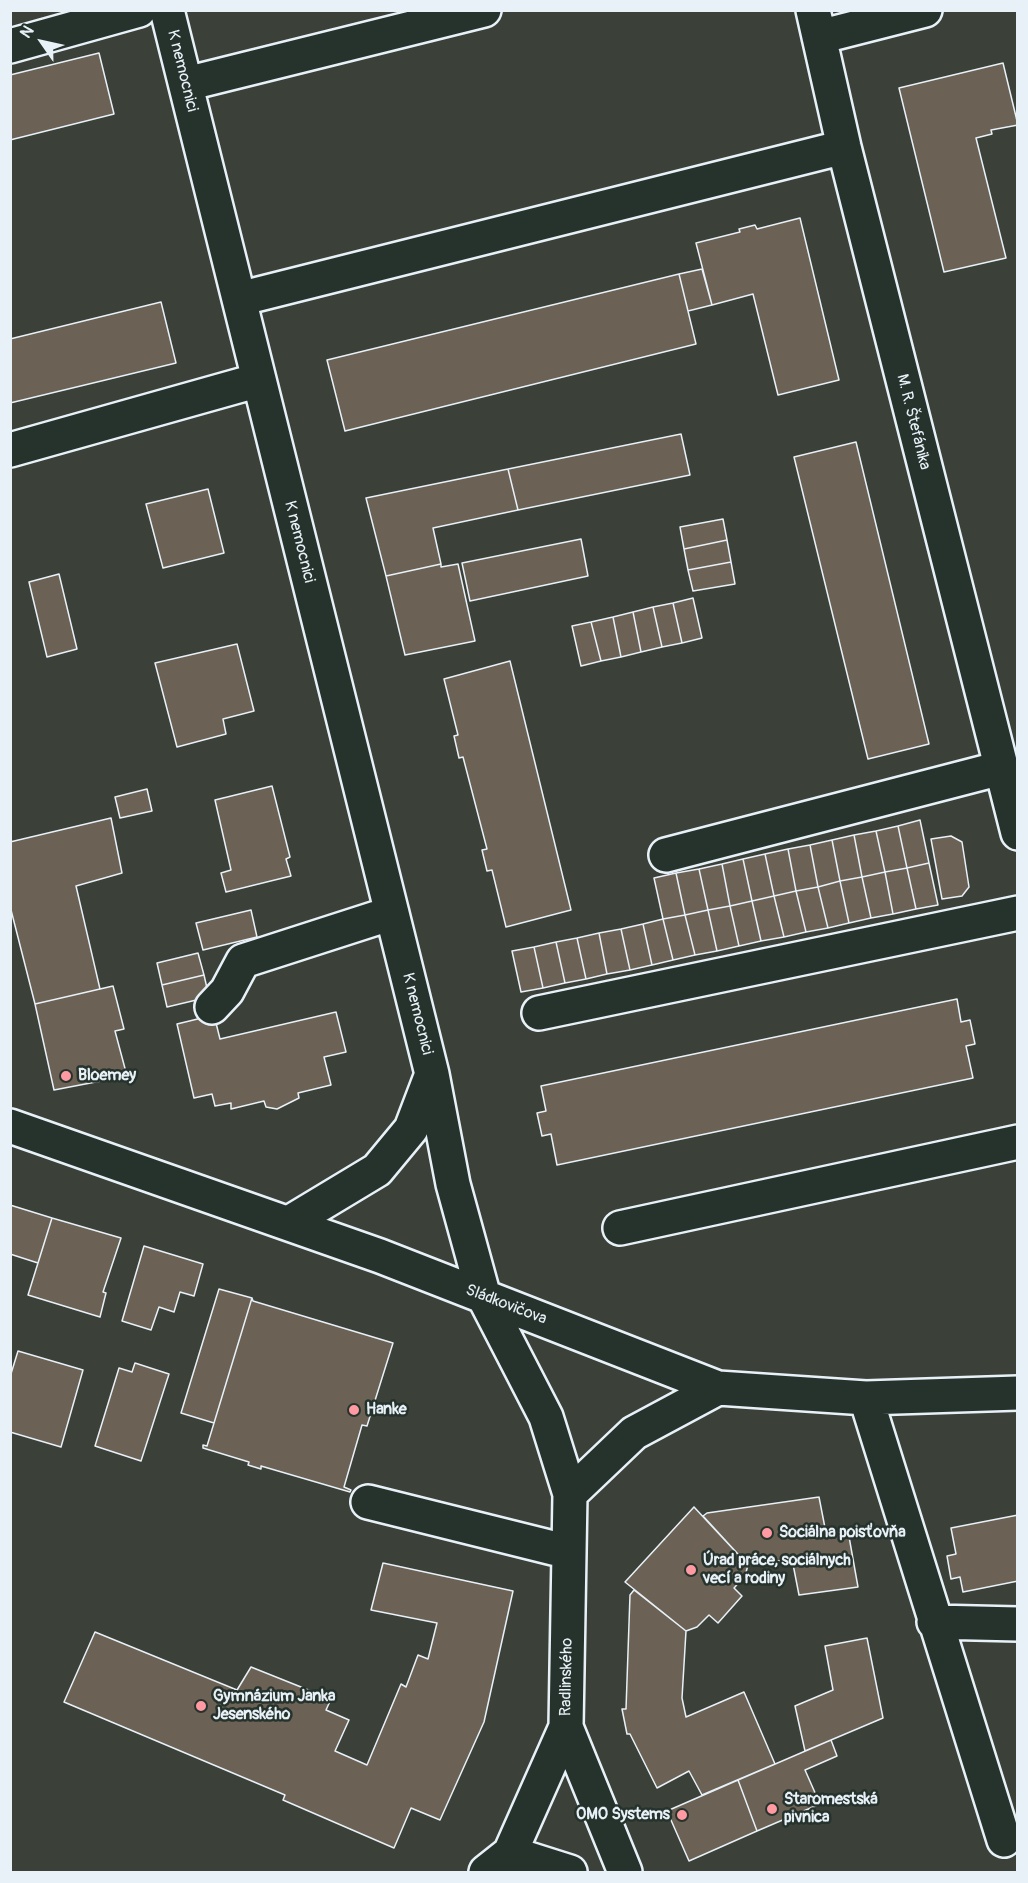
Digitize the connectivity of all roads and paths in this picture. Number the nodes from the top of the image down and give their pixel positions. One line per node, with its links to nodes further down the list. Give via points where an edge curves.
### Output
1 (139, 10): 6 (street)
2 (167, 10): 7 (street, K nemocnici)
3 (484, 10): 7 (street)
4 (925, 10): 5 (street)
5 (816, 24): 8 (street, M. R. Štefánika)
6 (10, 46)
7 (186, 84): 9 (street, K nemocnici)
8 (844, 147): 9 (street); 12 (street, M. R. Štefánika)
9 (239, 299): 10 (street, K nemocnici)
10 (259, 380): 11 (street); 15 (street, K nemocnici)
11 (10, 450)
12 (1001, 768): 13 (street, M. R. Štefánika); 14 (street)
13 (1017, 833)
14 (666, 855)
15 (392, 913): 17 (street, via 243,961); 19 (street, K nemocnici)
16 (1017, 913): 18 (street)
17 (212, 1007)
18 (539, 1012)
19 (432, 1074): 22 (street, K nemocnici, via 411,1129 377,1170); 24 (street, K nemocnici, via 453,1184)
20 (10, 1126): 22 (street, Sládkovičova)
21 (1017, 1142): 23 (street)
22 (289, 1223): 24 (street, Sládkovičova)
23 (620, 1228)
24 (484, 1296): 25 (street, Sládkovičova); 28 (street, Radlinského, via 546,1417)
25 (718, 1388): 27 (street, Sládkovičova); 28 (street, via 634,1433)
26 (1017, 1393): 27 (street, Sládkovičova)
27 (867, 1398): 31 (street)
28 (570, 1494): 30 (street, Radlinského)
29 (368, 1503): 30 (street)
30 (569, 1552): 33 (street, Radlinského)
31 (934, 1622): 32 (street); 34 (street)
32 (1017, 1624)
33 (566, 1728): 35 (street, Radlinského); 37 (street)
34 (1004, 1840)
35 (498, 1863): 36 (street)
36 (570, 1872)
37 (626, 1872)

